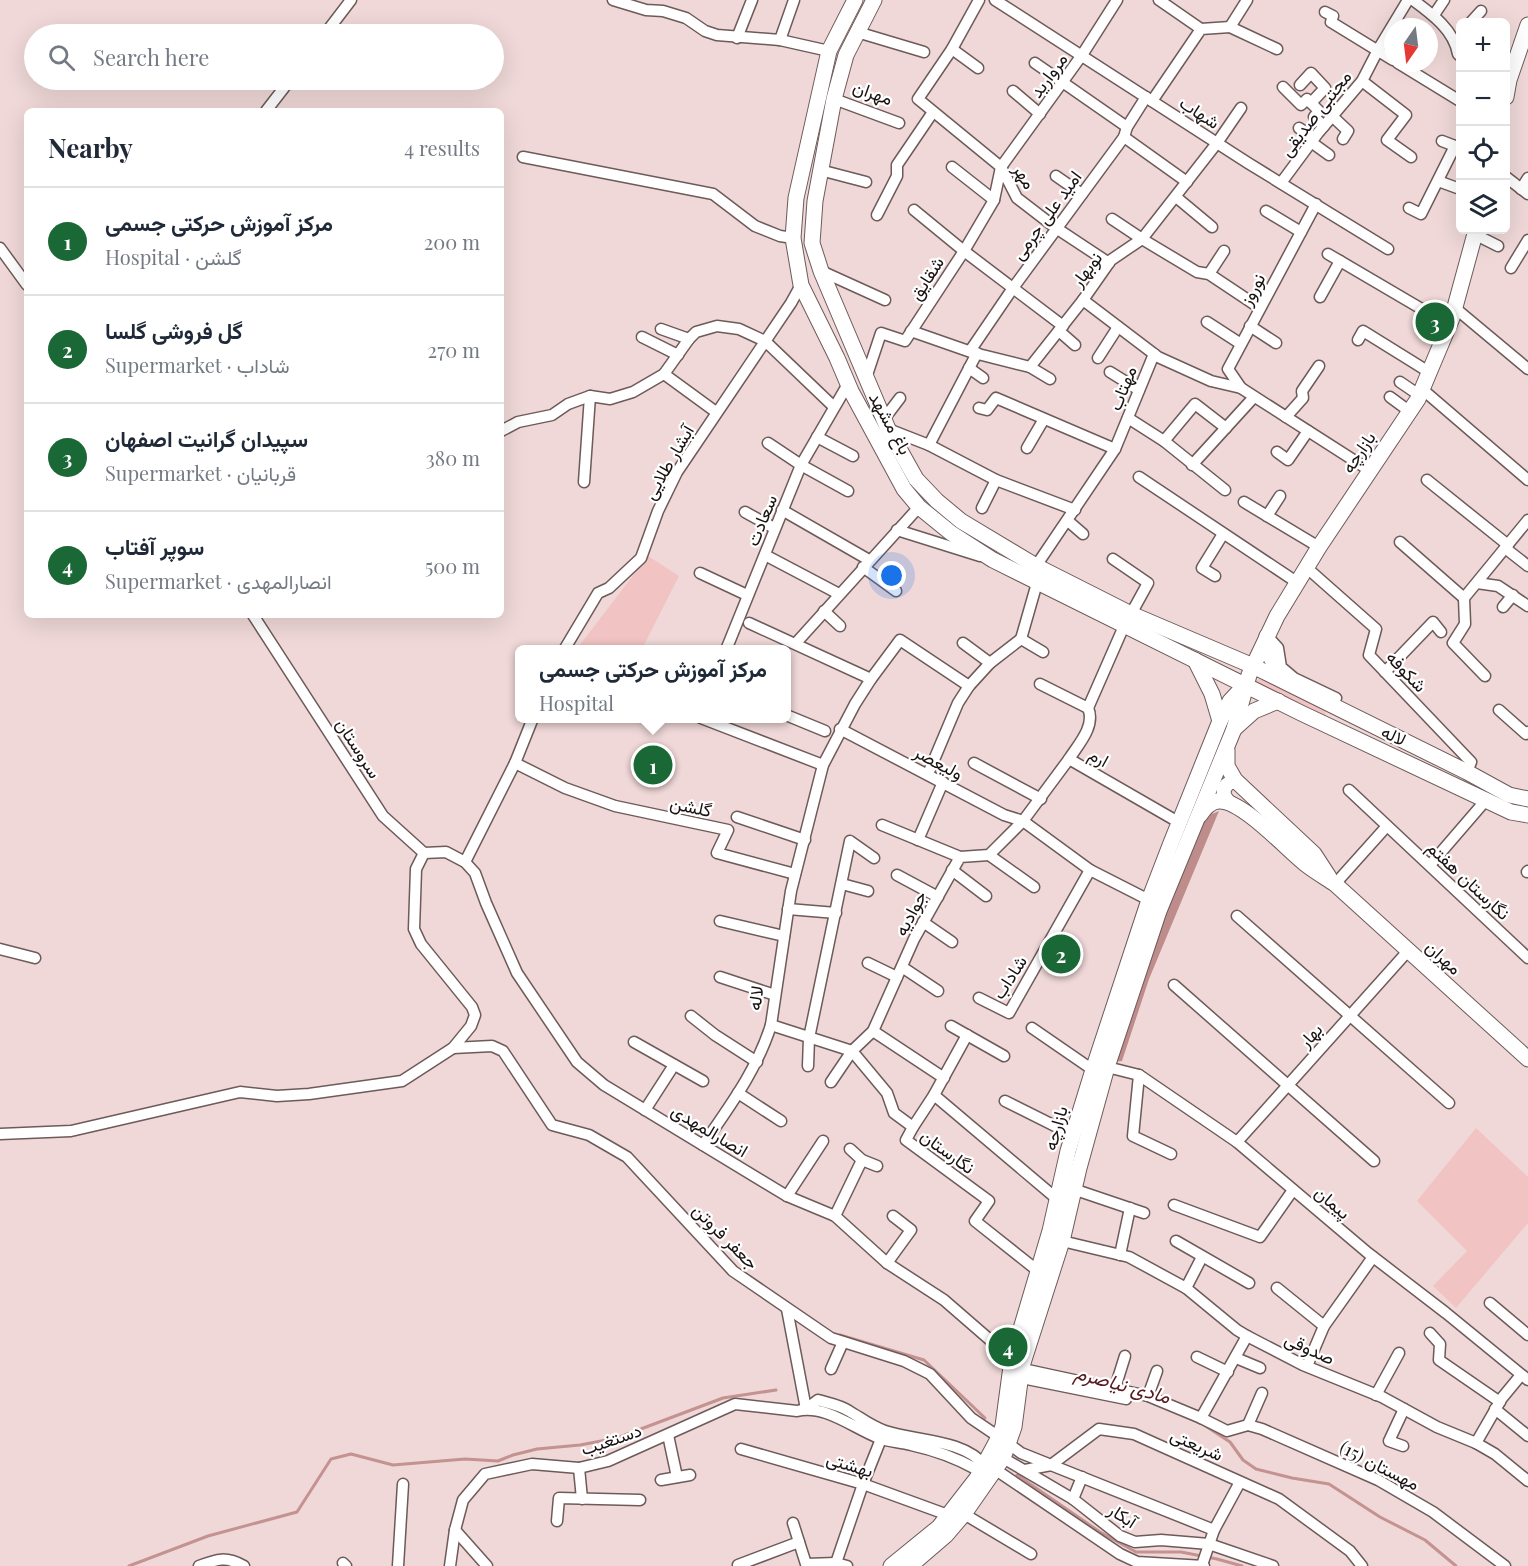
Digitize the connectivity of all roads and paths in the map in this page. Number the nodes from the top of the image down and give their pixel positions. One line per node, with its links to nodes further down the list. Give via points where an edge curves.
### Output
1 (351, 0): 20 (street)
2 (613, 0): 15 (street)
3 (752, 0): 26 (street)
4 (794, 0): 27 (street)
5 (855, 0): 30 (main road, باغ مشهد)
6 (874, 0): 24 (main road, باغ مشهد)
7 (979, 0): 28 (street)
8 (994, 0): 33 (street, شهاب)
9 (1117, 0): 33 (street, مروارید)
10 (1159, 0): 23 (street)
11 (1247, 0): 22 (street)
12 (1408, 0): 31 (street, مجتبی صدیقی)
13 (1413, 0): 18 (street)
14 (1444, 0): 18 (street)
15 (648, 5): 26 (street, via 686,18 705,31)
16 (1481, 10): 19 (street)
17 (1325, 12): 31 (street, via 1333,16 1331,22)
18 (1434, 15): 25 (street)
19 (1474, 18)
20 (333, 24)
21 (1528, 26): 38 (main road)
22 (1230, 27): 23 (street); 29 (street)
23 (1201, 29): 47 (street, امید علی چرمی)
24 (857, 32): 32 (street); 46 (main road, باغ مشهد)
25 (1456, 37)
26 (737, 38): 27 (street)
27 (780, 40): 30 (street)
28 (952, 49): 36 (street); 51 (street, مهر, via 918,99)
29 (1276, 49)
30 (830, 51): 93 (main road, باغ مشهد, via 796,198)
31 (1377, 51): 34 (street); 40 (street, مجتبی صدیقی)
32 (924, 52)
33 (1082, 55): 39 (street, مروارید); 47 (street, شهاب)
34 (1384, 55)
35 (1035, 63): 39 (street)
36 (978, 68)
37 (1413, 72): 45 (street)
38 (1510, 72)
39 (1064, 81): 52 (street, مروارید); 57 (street)
40 (1362, 81): 53 (street, مجتبی صدیقی); 66 (street, via 1406,115 1387,140)
41 (1300, 85): 48 (street, via 1311,73 1325,88)
42 (1283, 87): 48 (street, via 1301,105 1307,99)
43 (282, 90): 49 (street)
44 (1013, 91): 52 (street)
45 (1456, 98)
46 (834, 99): 54 (street, مهران); 69 (main road, باغ مشهد)
47 (1149, 99): 57 (street, امید علی چرمی); 61 (street, شهاب)
48 (1311, 103): 55 (street, via 1319,111 1314,117)
49 (268, 108)
50 (1241, 108): 61 (street, نوبهار)
51 (933, 112): 68 (street, مهر); 86 (street, via 897,165 897,176)
52 (1040, 114): 68 (street, مروارید)
53 (1332, 116): 55 (street, مجتبی صدیقی); 58 (street, via 1348,131)
54 (899, 123)
55 (1324, 126): 59 (street, مجتبی صدیقی)
56 (1299, 128): 59 (street)
57 (1125, 132): 75 (street); 79 (street, امید علی چرمی)
58 (1343, 139)
59 (1312, 140): 64 (street); 76 (street, مجتبی صدیقی)
60 (1442, 141): 62 (street)
61 (1217, 143): 75 (street, نوبهار); 76 (street, شهاب)
62 (1456, 146)
63 (1456, 150): 73 (street)
64 (1329, 155)
65 (523, 157): 93 (street, via 713,194 755,226)
66 (1411, 157)
67 (952, 167): 81 (street)
68 (1001, 167): 81 (street, شقایق); 89 (street, مهر, via 1017,198)
69 (820, 170): 74 (street); 105 (main road, باغ مشهد, via 812,243)
70 (1056, 176): 79 (street)
71 (1528, 178): 78 (street)
72 (1510, 180): 78 (street)
73 (1438, 181): 77 (street); 83 (street, via 1421,214)
74 (866, 182)
75 (1187, 182): 80 (street, نوبهار)
76 (1281, 183): 82 (street, شهاب)
77 (1456, 187)
78 (1525, 191)
79 (1082, 194): 89 (street, امید علی چرمی)
80 (1176, 197): 88 (street); 94 (street, نوبهار)
81 (994, 200): 99 (street, شقایق)
82 (1316, 204): 90 (street, نوروز); 98 (street, شهاب)
83 (1409, 208)
84 (914, 210): 99 (street)
85 (1266, 211): 90 (street)
86 (877, 215)
87 (1112, 219): 94 (street)
88 (1212, 227)
89 (1056, 228): 103 (street, مهر); 109 (street, امید علی چرمی)
90 (1300, 232): 113 (street, نوروز)
91 (1474, 234): 114 (main road, بازارچه)
92 (1478, 234): 96 (street)
93 (793, 238): 108 (main road, باغ مشهد)
94 (1142, 239): 103 (street, نوبهار); 106 (street, via 1197,272)
95 (1527, 244): 104 (street)
96 (1498, 246)
97 (0, 249): 107 (street)
98 (1388, 249)
99 (964, 251): 109 (street); 123 (street, شقایق)
100 (1224, 251): 106 (street)
101 (1328, 254): 102 (street)
102 (1340, 261): 110 (street); 117 (street)
103 (1109, 264): 112 (street, نوبهار)
104 (1511, 268)
105 (821, 271): 111 (street); 115 (main road, باغ مشهد)
106 (1209, 274): 113 (street)
107 (24, 281)
108 (801, 285): 122 (main road, باغ مشهد); 127 (street, آبشار طلایی)
109 (1012, 288): 120 (street); 132 (street, امید علی چرمی)
110 (1320, 297)
111 (885, 300)
112 (1083, 300): 119 (street, مهتاب); 120 (street, نوبهار)
113 (1260, 308): 118 (street, نوروز)
114 (1455, 308): 117 (main road, بازارچه); 140 (street)
115 (843, 322): 122 (main road, via 839,330); 131 (main road, باغ مشهد)
116 (1207, 322): 129 (street)
117 (1449, 325): 142 (main road, بازارچه)
118 (1250, 326): 128 (street); 129 (street, نوروز)
119 (1118, 327): 133 (street, مهتاب); 136 (street)
120 (1061, 328): 130 (street); 138 (street, نوبهار)
121 (661, 329): 125 (street)
122 (824, 331): 135 (main road, باغ مشهد)
123 (911, 331): 132 (street); 144 (street, via 905,341 881,333)
124 (642, 337): 134 (street)
125 (689, 339): 127 (street, via 696,332 717,326 739,329); 134 (street)
126 (1358, 340): 142 (street, via 1363,331)
127 (765, 341): 157 (street); 160 (street, آبشار طلایی)
128 (1276, 343)
129 (1241, 344): 149 (street, نوروز, via 1228,369)
130 (1076, 345)
131 (854, 350): 135 (main road, via 842,346); 144 (main road, باغ مشهد)
132 (974, 352): 138 (street); 139 (street)
133 (1154, 354): 149 (street, via 1211,381); 150 (street, مهتاب)
134 (678, 355): 143 (street)
135 (837, 358): 148 (main road, باغ مشهد)
136 (1098, 358)
137 (1319, 366): 161 (street, via 1302,391 1303,398)
138 (1030, 367): 146 (street)
139 (969, 368): 145 (street); 172 (street)
140 (1528, 369)
141 (1110, 372): 150 (street)
142 (1429, 372): 151 (main road, بازارچه)
143 (664, 374): 152 (street, via 633,392 610,399); 160 (street)
144 (866, 378): 164 (main road, باغ مشهد)
145 (983, 378)
146 (1050, 379)
147 (1400, 382): 151 (street)
148 (848, 384): 156 (main road, باغ مشهد); 157 (street, سعادت)
149 (1241, 388): 153 (street)
150 (1139, 390): 162 (street, مهتاب)
151 (1421, 392): 159 (main road, بازارچه); 184 (street)
152 (590, 396): 166 (street, via 552,415 518,422); 185 (street)
153 (1254, 397): 161 (street); 165 (street)
154 (1390, 397): 159 (street)
155 (900, 398): 164 (street)
156 (858, 402): 157 (street); 190 (main road, باغ مشهد, via 904,489)
157 (833, 406): 168 (street, سعادت)
158 (979, 408): 163 (street, via 987,410 996,398)
159 (1409, 411): 180 (main road, بازارچه)
160 (716, 412): 235 (street, آبشار طلایی, via 677,472 641,558 609,588 598,592)
161 (1286, 417): 167 (street)
162 (1128, 418): 170 (street); 175 (street, مهتاب)
163 (1044, 419): 173 (street); 175 (street)
164 (886, 424): 169 (street); 174 (main road, باغ مشهد)
165 (1226, 428): 170 (street, via 1195,404); 179 (street)
166 (504, 429)
167 (1308, 431): 176 (street, via 1288,460); 180 (street)
168 (817, 437): 177 (street); 178 (street, سعادت)
169 (912, 437): 172 (street); 174 (street)
170 (1164, 441): 179 (street)
171 (768, 442): 178 (street)
172 (928, 445): 182 (street)
173 (1027, 448)
174 (898, 449): 198 (main road, باغ مشهد, via 916,479)
175 (1115, 449): 193 (street, مهتاب)
176 (1277, 452)
177 (853, 456)
178 (801, 465): 187 (street); 192 (street, سعادت)
179 (1192, 465): 186 (street)
180 (1369, 470): 205 (main road, بازارچه)
181 (1139, 477): 202 (street)
182 (996, 480): 191 (street); 193 (street)
183 (1427, 480): 204 (street)
184 (1528, 480)
185 (584, 482)
186 (1225, 490)
187 (848, 491)
188 (1280, 496): 195 (street)
189 (1244, 502): 195 (street)
190 (919, 507): 198 (main road, باغ مشهد); 200 (street)
191 (982, 508)
192 (782, 510): 199 (street, سعادت); 209 (street)
193 (1075, 510): 197 (street, مهتاب)
194 (745, 512): 199 (street)
195 (1267, 516): 205 (street)
196 (1528, 520): 204 (street)
197 (1068, 521): 201 (street); 210 (street, مهتاب)
198 (956, 527): 208 (main road, باغ مشهد); 210 (main road, باغ مشهد)
199 (774, 528): 206 (street, سعادت)
200 (897, 530): 208 (street); 209 (street)
201 (1083, 534)
202 (1223, 534): 214 (street, via 1202,568); 215 (street)
203 (1400, 542): 222 (street)
204 (1506, 546): 211 (street); 217 (street)
205 (1319, 547): 212 (main road, بازارچه)
206 (765, 555): 219 (street); 220 (street, سعادت)
207 (1113, 559): 227 (street, via 1148,584)
208 (993, 560): 216 (main road, باغ مشهد)
209 (866, 563): 218 (street); 219 (street)
210 (1036, 566): 227 (main road, باغ مشهد)
211 (1528, 566)
212 (1307, 568): 215 (main road, بازارچه); 241 (street, شکوفه, via 1376,629 1369,655)
213 (700, 573): 220 (street)
214 (1215, 576)
215 (1298, 582): 231 (main road, بازارچه)
216 (1037, 583): 227 (main road, باغ مشهد); 232 (street)
217 (1477, 583): 221 (street, via 1498,586); 222 (street)
218 (896, 591)
219 (839, 594): 225 (street)
220 (747, 595): 236 (street, سعادت)
221 (1513, 595): 223 (street); 224 (street)
222 (1464, 598): 242 (street, via 1465,624 1453,643)
223 (1528, 606)
224 (1503, 607)
225 (824, 611): 229 (street); 233 (street)
226 (255, 618): 284 (street, سروستان, via 383,816)
227 (1128, 620): 238 (main road, باغ مشهد); 240 (main road, باغ مشهد); 250 (street)
228 (748, 623): 233 (street)
229 (840, 626)
230 (1441, 632): 241 (street, via 1433,622)
231 (1267, 636): 240 (main road, بازارچه); 244 (main road, via 1271,658); 249 (street, via 1278,648 1281,667)
232 (1021, 639): 237 (street); 239 (street)
233 (796, 643): 243 (street)
234 (963, 643): 239 (street)
235 (567, 645)
236 (728, 645)
237 (1043, 652)
238 (1195, 660): 246 (main road, باغ مشهد); 253 (main road)
239 (990, 663): 247 (street)
240 (1252, 666): 244 (main road, لاله); 246 (main road, بازارچه)
241 (1385, 672): 266 (street, شکوفه, via 1471,762)
242 (1485, 676)
243 (871, 679): 247 (street, via 900,640); 257 (street)
244 (1286, 683): 249 (main road, لاله)
245 (1040, 684): 250 (street)
246 (1246, 684): 248 (main road, لاله); 253 (main road, بازارچه, via 1230,701); 258 (main road, بازارچه)
247 (969, 686): 267 (street)
248 (1278, 701): 256 (main road, لاله); 258 (main road, via 1254,711)
249 (1338, 704): 256 (main road); 266 (main road, لاله)
250 (1088, 708): 262 (street, via 1090,721)
251 (1499, 710): 260 (street)
252 (791, 718): 259 (street)
253 (1220, 720): 279 (main road, بازارچه)
254 (531, 723): 263 (street)
255 (714, 723): 265 (street)
256 (1331, 727): 272 (main road, لاله)
257 (840, 729): 265 (street, لاله); 267 (street, ولیعصر)
258 (1234, 729): 261 (main road, بازارچه)
259 (825, 731)
260 (1528, 732)
261 (1227, 747): 268 (main road, via 1227,766); 277 (main road, بازارچه)
262 (1069, 759): 271 (street, ارم); 279 (street, ارم)
263 (515, 763): 288 (street); 292 (street, گلشن, via 565,788 615,806 728,830 717,854)
264 (974, 764): 271 (street)
265 (823, 765): 282 (street, لاله)
266 (1467, 772): 273 (main road, لاله, via 1509,795)
267 (928, 774): 269 (street, ولیعصر)
268 (1235, 780): 274 (street, via 1223,790); 295 (main road, مهران, via 1314,854)
269 (943, 782): 278 (street, ولیعصر); 283 (street)
270 (1349, 790): 281 (street, نگارستان هفتم)
271 (1041, 799): 278 (street, ارم)
272 (1486, 800): 275 (main road, لاله); 289 (street)
273 (1528, 800)
274 (1230, 803): 277 (main road, via 1217,801); 295 (main road, مهران)
275 (1528, 815)
276 (737, 817): 282 (street)
277 (1198, 817): 335 (main road, بازارچه)
278 (1023, 821): 285 (street); 291 (street, ولیعصر)
279 (1180, 823): 300 (main road, بازارچه)
280 (882, 825): 283 (street)
281 (1387, 826): 289 (street, نگارستان هفتم); 295 (street)
282 (805, 840): 292 (street, لاله)
283 (918, 840): 286 (street)
284 (424, 853): 288 (street, via 446,852); 328 (street, via 416,869 414,929 475,1015)
285 (989, 855): 286 (street); 296 (street)
286 (960, 857): 290 (street, جوادیه)
287 (874, 858): 294 (street, via 850,841)
288 (465, 862): 345 (street, انصارالمهدی, via 475,873 517,973 577,1062 604,1085)
289 (1430, 866): 311 (street, نگارستان هفتم)
290 (952, 870): 298 (street); 299 (street, جوادیه)
291 (1090, 870): 300 (street, ولیعصر); 318 (street, شاداب, via 1010,1014)
292 (795, 874): 301 (street, لاله)
293 (897, 875): 299 (street)
294 (842, 884): 297 (street); 302 (street)
295 (1335, 884): 309 (main road, مهران)
296 (1034, 887)
297 (868, 891)
298 (986, 896)
299 (938, 897): 305 (street, جوادیه)
300 (1149, 900): 335 (main road, بازارچه)
301 (788, 909): 302 (street); 306 (street, لاله)
302 (836, 913): 326 (street)
303 (1238, 916): 319 (street)
304 (720, 921): 306 (street)
305 (923, 922): 307 (street); 313 (street, جوادیه)
306 (784, 936): 317 (street, لاله)
307 (952, 942)
308 (0, 949): 310 (street)
309 (1408, 951): 319 (street, بهار); 331 (main road, مهران)
310 (35, 958)
311 (1528, 958)
312 (868, 963): 313 (street)
313 (899, 972): 316 (street); 324 (street, جوادیه)
314 (720, 977): 317 (street)
315 (1174, 985): 340 (street)
316 (938, 992)
317 (775, 995): 321 (street, لاله)
318 (979, 998)
319 (1350, 1015): 340 (street, بهار); 344 (street)
320 (691, 1016): 332 (street)
321 (771, 1025): 326 (street); 332 (street, لاله)
322 (951, 1026): 325 (street)
323 (1032, 1028): 335 (street)
324 (873, 1031): 329 (street, جوادیه); 337 (street)
325 (967, 1035): 330 (street); 337 (street)
326 (808, 1038): 329 (street); 334 (street)
327 (634, 1042): 333 (street)
328 (453, 1048): 349 (street, via 402,1081 379,1086 277,1096 240,1092 71,1131); 379 (street, جعفر فروتن, via 492,1046 503,1051 552,1125 589,1135 627,1157 733,1271)
329 (852, 1051): 339 (street); 347 (street, نگارستان, via 887,1093 894,1113)
330 (1004, 1056)
331 (1528, 1059)
332 (757, 1062): 341 (street, لاله)
333 (674, 1065): 338 (street); 345 (street)
334 (808, 1066)
335 (1100, 1069): 336 (street, پیمان); 348 (main road, بازارچه)
336 (1139, 1075): 351 (street, پیمان); 355 (street, via 1133,1136)
337 (944, 1078): 342 (street)
338 (703, 1081)
339 (831, 1082)
340 (1288, 1085): 351 (street, بهار); 357 (street)
341 (738, 1093): 346 (street); 352 (street, لاله)
342 (934, 1095): 347 (street); 362 (street)
343 (1005, 1101): 348 (street)
344 (1449, 1103)
345 (645, 1110): 352 (street, انصارالمهدی)
346 (781, 1121)
347 (913, 1127): 374 (street, نگارستان, via 906,1140 989,1201 975,1221)
348 (1079, 1132): 354 (main road, بازارچه)
349 (0, 1134)
350 (823, 1141): 361 (street)
351 (1237, 1142): 360 (street, پیمان)
352 (703, 1145): 361 (street, انصارالمهدی)
353 (850, 1149): 356 (street)
354 (1075, 1154): 359 (main road, بازارچه); 362 (main road, بازارچه)
355 (1171, 1154)
356 (862, 1160): 358 (street); 366 (street)
357 (1374, 1161)
358 (877, 1166)
359 (1074, 1190): 364 (street); 368 (main road, بازارچه)
360 (1293, 1190): 363 (street, via 1260,1237); 372 (street, پیمان)
361 (787, 1196): 366 (street, انصارالمهدی)
362 (1057, 1199): 374 (main road, بازارچه)
363 (1174, 1205)
364 (1130, 1208): 365 (street); 370 (street)
365 (1144, 1213)
366 (835, 1216): 373 (street, انصارالمهدی)
367 (893, 1216): 373 (street, via 911,1230)
368 (1062, 1241): 370 (street, صدوقی); 395 (main road, بازارچه)
369 (1176, 1241): 371 (street)
370 (1120, 1255): 376 (street, صدوقی)
371 (1202, 1257): 375 (street); 376 (street)
372 (1373, 1257): 380 (street); 396 (street, پیمان)
373 (887, 1263): 389 (street, انصارالمهدی, via 944,1300)
374 (1038, 1271): 389 (main road, بازارچه)
375 (1249, 1283)
376 (1186, 1288): 383 (street, صدوقی)
377 (1277, 1288): 380 (street)
378 (1490, 1303): 382 (street)
379 (787, 1309): 384 (street, جعفر فروتن); 403 (street)
380 (1324, 1326): 390 (street)
381 (1430, 1333): 402 (street, via 1440,1344 1439,1360)
382 (1528, 1335)
383 (1247, 1336): 388 (street); 390 (street, صدوقی)
384 (843, 1342): 392 (street); 413 (street, جعفر فروتن, via 904,1361 930,1374 971,1418)
385 (1399, 1353): 399 (street)
386 (1125, 1356): 397 (street)
387 (1197, 1357): 394 (street)
388 (1236, 1358): 391 (street); 394 (street)
389 (1012, 1359): 413 (main road, بازارچه)
390 (1307, 1366): 399 (street, صدوقی)
391 (1260, 1368)
392 (831, 1369)
393 (1157, 1371): 400 (street)
394 (1228, 1372): 405 (street)
395 (1021, 1373): 397 (street, via 1023,1369); 401 (street, via 1022,1378 1038,1382); 413 (main road, بازارچه, via 1014,1427)
396 (1524, 1377): 402 (street)
397 (1115, 1388): 400 (street)
398 (1262, 1393): 406 (street)
399 (1377, 1395): 404 (street, صدوقی)
400 (1148, 1396): 405 (street)
401 (1126, 1399)
402 (1498, 1406): 408 (street); 410 (street)
403 (806, 1409): 407 (street, دستغیب, via 735,1404); 409 (street, دستغیب, via 818,1410); 413 (street, دستغیب, via 818,1400 847,1409 867,1424 888,1432 959,1448 980,1460)
404 (1404, 1409): 410 (street, صدوقی); 411 (street, via 1389,1441)
405 (1202, 1418): 406 (street, via 1227,1431)
406 (1248, 1425): 451 (street, مهستان (15), via 1378,1480 1433,1512)
407 (668, 1435): 415 (street, دستغیب, via 608,1461); 418 (street)
408 (1528, 1436)
409 (881, 1439): 413 (street, دستغیب, via 957,1458 976,1469); 424 (street)
410 (1476, 1443): 421 (street, صدوقی)
411 (1403, 1446)
412 (741, 1449): 424 (street, بهشتی)
413 (998, 1455): 414 (street, via 1021,1453); 416 (street, آبکار); 428 (main road, بازارچه); 429 (main road, بازارچه); 439 (street, آبکار)
414 (1051, 1465): 416 (street); 419 (street); 422 (street, شریعتی, via 1099,1429 1134,1434)
415 (579, 1468): 425 (street); 432 (street, دستغیب, via 531,1464 485,1474 463,1500)
416 (1025, 1470): 426 (street, آبکار)
417 (690, 1475): 418 (street)
418 (677, 1477): 420 (street)
419 (1082, 1477): 426 (street); 433 (street)
420 (661, 1480)
421 (1528, 1481)
422 (1240, 1482): 433 (street); 450 (street, شریعتی, via 1279,1499 1350,1551)
423 (403, 1484): 442 (street)
424 (862, 1484): 429 (street, بهشتی); 437 (street)
425 (582, 1499): 427 (street); 430 (street, via 559,1498)
426 (1073, 1499): 435 (street, آبکار, via 1120,1536 1135,1542)
427 (640, 1500)
428 (964, 1514): 436 (street); 447 (main road, بازارچه)
429 (948, 1515): 446 (main road, بازارچه)
430 (557, 1521)
431 (793, 1523): 434 (street)
432 (455, 1530): 443 (street, دستغیب); 444 (street)
433 (1214, 1530): 435 (street)
434 (799, 1542): 437 (street, via 806,1564); 438 (street)
435 (1209, 1544): 448 (street); 449 (street, آبکار)
436 (1031, 1554)
437 (836, 1563): 445 (street)
438 (738, 1564)
439 (1137, 1564): 448 (street, آبکار)
440 (199, 1566): 441 (street, via 219,1559)
441 (244, 1566)
442 (398, 1566)
443 (450, 1566)
444 (487, 1566)
445 (847, 1566)
446 (891, 1566)
447 (910, 1566)
448 (1203, 1566)
449 (1273, 1566)
450 (1362, 1566)
451 (1505, 1566)

